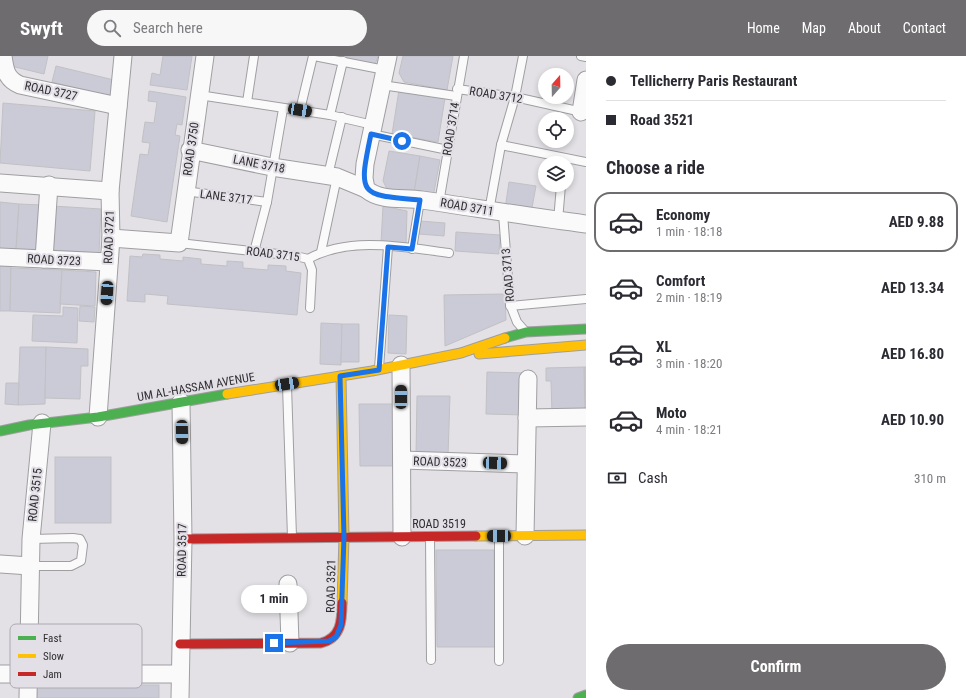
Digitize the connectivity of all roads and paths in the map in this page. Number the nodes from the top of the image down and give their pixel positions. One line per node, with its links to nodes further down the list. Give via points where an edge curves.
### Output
1 (123, 56): 17 (street, ROAD 3721)
2 (205, 56): 14 (street, ROAD 3750)
3 (254, 56): 16 (lane)
4 (314, 56): 9 (lane, ROAD 3712); 19 (lane, ROAD 3712)
5 (464, 56): 13 (lane, ROAD 3714)
6 (523, 56): 15 (lane, ROAD 3713)
7 (581, 56): 8 (lane)
8 (586, 57)
9 (343, 61): 11 (lane, ROAD 3712); 21 (lane)
10 (3, 68): 17 (street, ROAD 3727, via 13,82 20,85)
11 (385, 70): 13 (lane, ROAD 3712); 23 (street)
12 (586, 80): 20 (street, ROAD 3712)
13 (456, 92): 15 (lane, ROAD 3712); 26 (lane, ROAD 3714)
14 (199, 95): 16 (lane); 25 (street, ROAD 3750)
15 (515, 97): 20 (lane, ROAD 3712); 24 (lane, ROAD 3713)
16 (247, 102): 18 (lane)
17 (118, 106): 35 (street, ROAD 3721)
18 (283, 109): 19 (lane); 30 (lane, LANE 3717)
19 (300, 110): 21 (lane)
20 (583, 112)
21 (330, 115): 22 (lane)
22 (342, 117): 23 (lane); 31 (lane)
23 (372, 129): 26 (lane); 34 (street, via 365,164)
24 (501, 145): 27 (lane); 41 (lane, ROAD 3713)
25 (190, 150): 30 (street, LANE 3718); 36 (street, ROAD 3750)
26 (448, 150): 40 (lane, ROAD 3714)
27 (546, 156)
28 (574, 161): 29 (lane)
29 (586, 162)
30 (272, 166): 31 (street, LANE 3718); 39 (lane, LANE 3717)
31 (332, 176): 34 (street, LANE 3718); 49 (lane)
32 (0, 183): 33 (street)
33 (49, 185): 35 (street); 52 (street)
34 (366, 189): 38 (street, ROAD 3711, via 382,197)
35 (110, 191): 44 (street, ROAD 3721)
36 (185, 191): 39 (lane, LANE 3717); 45 (street, ROAD 3750)
37 (560, 192): 42 (lane)
38 (420, 200): 40 (street, ROAD 3711); 47 (lane)
39 (267, 202): 48 (lane, LANE 3717)
40 (439, 202): 41 (street, ROAD 3711)
41 (496, 212): 42 (street, ROAD 3711); 56 (lane, ROAD 3713)
42 (558, 221): 43 (street, ROAD 3711)
43 (586, 224)
44 (110, 238): 45 (street); 54 (street, ROAD 3721)
45 (179, 243): 48 (lane, ROAD 3715)
46 (388, 247): 47 (lane, ROAD 3715); 49 (lane, ROAD 3715, via 346,246); 63 (lane)
47 (412, 249): 50 (lane, ROAD 3715)
48 (254, 252): 53 (lane, ROAD 3715)
49 (321, 252): 53 (lane, ROAD 3715)
50 (449, 253)
51 (0, 257): 52 (street, ROAD 3723)
52 (44, 259): 54 (street, ROAD 3723)
53 (308, 259): 57 (lane, via 312,270)
54 (109, 262): 68 (street, ROAD 3721)
55 (586, 299): 56 (lane)
56 (510, 306): 59 (lane, ROAD 3713, via 517,322)
57 (310, 308)
58 (586, 329): 59 (main road, UM AL-HASSAM AVENUE)
59 (526, 332): 61 (main road, UM AL-HASSAM AVENUE, via 489,342)
60 (586, 345): 61 (main road, UM AL-HASSAM AVENUE)
61 (461, 354): 62 (main road, UM AL-HASSAM AVENUE)
62 (401, 365): 63 (main road, UM AL-HASSAM AVENUE); 74 (street, ROAD 3523)
63 (379, 370): 64 (main road, UM AL-HASSAM AVENUE)
64 (340, 376): 66 (main road, UM AL-HASSAM AVENUE); 80 (main road, ROAD 3521)
65 (528, 379): 70 (street)
66 (287, 384): 67 (main road, UM AL-HASSAM AVENUE); 82 (lane)
67 (181, 402): 68 (main road, UM AL-HASSAM AVENUE); 84 (street, ROAD 3517)
68 (98, 417): 72 (main road, UM AL-HASSAM AVENUE)
69 (586, 417): 70 (street)
70 (527, 418): 75 (street)
71 (0, 422): 72 (main road, UM AL-HASSAM AVENUE)
72 (36, 424): 73 (main road, UM AL-HASSAM AVENUE); 83 (street, ROAD 3515)
73 (0, 431)
74 (402, 460): 75 (street, ROAD 3523); 81 (street, ROAD 3523)
75 (526, 464): 79 (street)
76 (586, 535): 79 (main road, ROAD 3519)
77 (430, 536): 78 (main road, ROAD 3519); 81 (main road, ROAD 3519); 91 (lane)
78 (499, 536): 79 (main road, ROAD 3519); 92 (lane)
79 (525, 536)
80 (344, 537): 81 (main road, ROAD 3519); 82 (main road, ROAD 3519); 89 (main road, ROAD 3521, via 340,630 336,637 329,641)
81 (402, 537)
82 (292, 538): 84 (main road, ROAD 3519)
83 (31, 539): 86 (street, ROAD 3515); 86 (lane, via 73,538 80,539 83,545 81,561 78,564)
84 (183, 539): 90 (street, ROAD 3517)
85 (0, 564): 86 (street)
86 (30, 566): 88 (street, ROAD 3515)
87 (288, 584): 89 (street)
88 (28, 624)
89 (290, 643): 90 (main road, ROAD 3521)
90 (180, 644): 94 (street, ROAD 3517)
91 (431, 660)
92 (499, 661)
93 (142, 674): 94 (street)
94 (179, 674): 98 (street, ROAD 3517)
95 (28, 688): 97 (street, ROAD 3515)
96 (586, 695): 99 (main road)
97 (28, 698)
98 (180, 698)
99 (578, 698)

